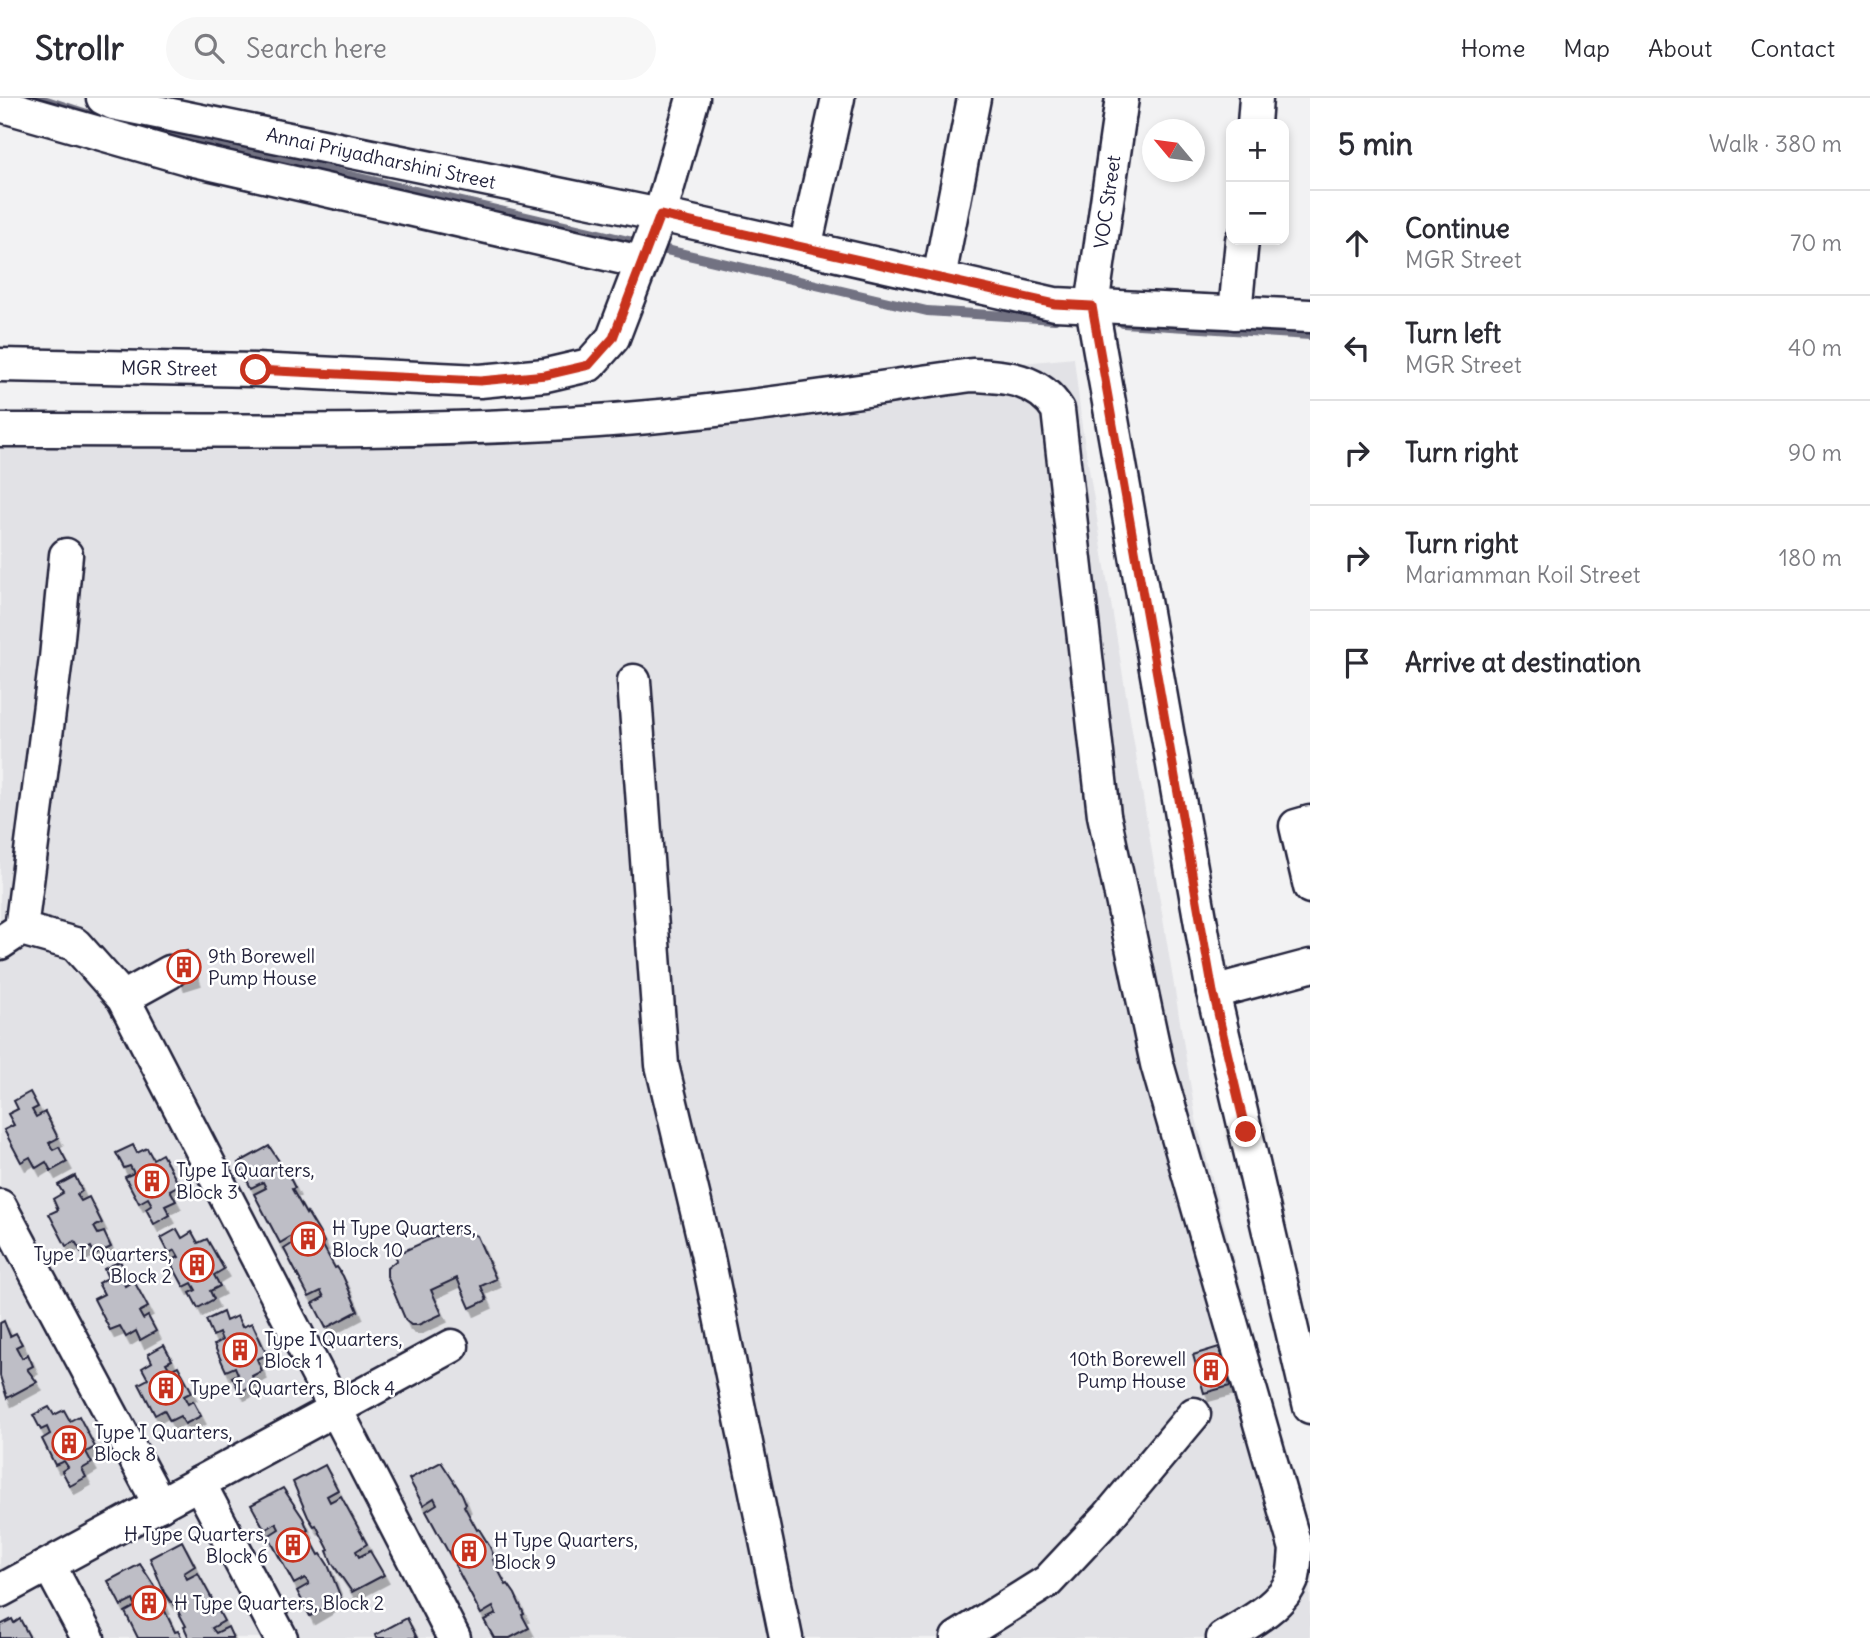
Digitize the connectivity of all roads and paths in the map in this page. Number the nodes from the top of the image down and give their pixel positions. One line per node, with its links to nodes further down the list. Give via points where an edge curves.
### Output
1 (103, 98): 9 (street, Annai Priyadharshini Street)
2 (693, 98): 9 (street, MGR Street)
3 (838, 98): 11 (street)
4 (974, 98): 13 (street)
5 (1122, 98): 14 (street, VOC Street)
6 (1256, 98): 8 (street)
7 (0, 105): 12 (street, via 190,159)
8 (1254, 119)
9 (660, 215): 11 (street, Annai Priyadharshini Street); 12 (street, MGR Street)
10 (1242, 245): 15 (street)
11 (806, 248): 13 (street, Annai Priyadharshini Street)
12 (641, 262): 17 (street, MGR Street, via 613,338 589,365 546,375 480,381 256,370)
13 (939, 278): 14 (street, Annai Priyadharshini Street, via 1055,304)
14 (1092, 306): 15 (street, Annai Priyadharshini Street); 26 (street, VOC Street)
15 (1235, 313): 16 (street, Annai Priyadharshini Street)
16 (1310, 316)
17 (0, 365)
18 (0, 430): 42 (street, via 456,429 600,421 972,375 1004,376 1033,385 1051,397 1058,410 1104,815 1157,1064 1296,1549 1293,1578 1277,1601)
19 (66, 555): 23 (street, via 56,658)
20 (634, 681): 40 (street, via 663,1065 707,1252)
21 (1310, 822): 22 (street, via 1296,826)
22 (1310, 887)
23 (10, 936): 27 (street, via 75,944)
24 (1310, 966): 26 (street)
25 (170, 972): 27 (street)
26 (1213, 992): 30 (street, VOC Street)
27 (123, 998): 31 (street)
28 (0, 1206): 34 (street)
29 (452, 1346): 31 (street)
30 (1310, 1407)
31 (336, 1409): 33 (street); 39 (street)
32 (1194, 1415): 41 (street, via 1048,1581)
33 (199, 1483): 34 (street); 38 (street)
34 (160, 1504): 35 (street)
35 (49, 1565): 36 (street); 37 (street)
36 (0, 1591)
37 (88, 1638)
38 (281, 1638)
39 (454, 1638)
40 (786, 1638)
41 (957, 1638)
42 (1223, 1638)

